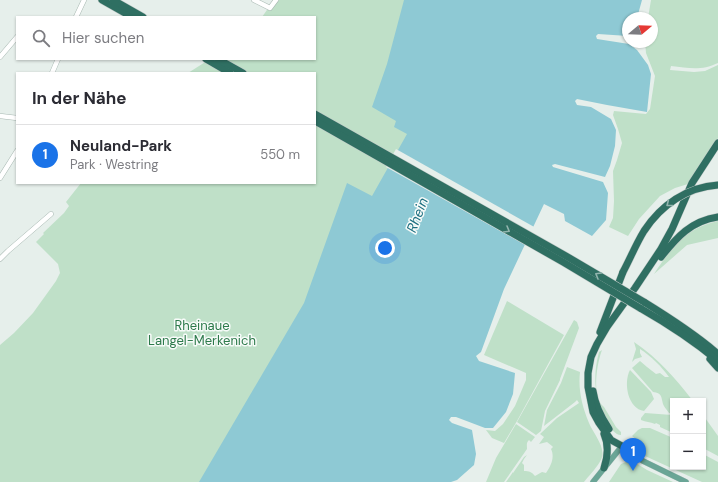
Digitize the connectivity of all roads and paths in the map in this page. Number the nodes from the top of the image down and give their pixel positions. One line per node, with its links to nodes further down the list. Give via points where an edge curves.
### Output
1 (84, 0): 6 (street)
2 (102, 0): 7 (highway)
3 (113, 0): 8 (highway)
4 (254, 0): 5 (street, via 270,8)
5 (276, 0)
6 (76, 16)
7 (130, 16)
8 (142, 16)
9 (16, 38): 10 (street)
10 (1, 55)
11 (58, 60): 14 (street)
12 (208, 60): 15 (highway)
13 (220, 60): 16 (highway)
14 (52, 72)
15 (228, 72)
16 (240, 72)
17 (316, 115): 30 (highway, one-way to 17, bridge, via 566,256)
18 (0, 116): 19 (street)
19 (16, 118)
20 (316, 122): 30 (highway, one-way to 30, bridge)
21 (718, 143): 32 (highway, via 692,183 661,249)
22 (718, 148): 29 (highway, via 690,193 671,240)
23 (16, 153): 24 (street)
24 (0, 178)
25 (718, 185): 32 (highway, one-way to 32, bridge, via 680,196 667,205 644,231 623,272)
26 (51, 214): 28 (street)
27 (718, 217): 29 (highway, via 688,228)
28 (0, 259)
29 (658, 261): 37 (highway, via 608,330 594,361 592,379 595,403 605,423)
30 (642, 305): 31 (highway); 33 (highway, via 683,328)
31 (692, 340): 34 (highway); 35 (highway)
32 (594, 350): 36 (highway, via 589,364 588,387 592,408)
33 (718, 354)
34 (718, 361)
35 (718, 368)
36 (599, 422): 37 (highway, via 611,440); 38 (highway, via 608,447)
37 (622, 446): 38 (main road); 40 (main road, via 643,461)
38 (604, 468): 39 (main road)
39 (592, 482)
40 (686, 482)

